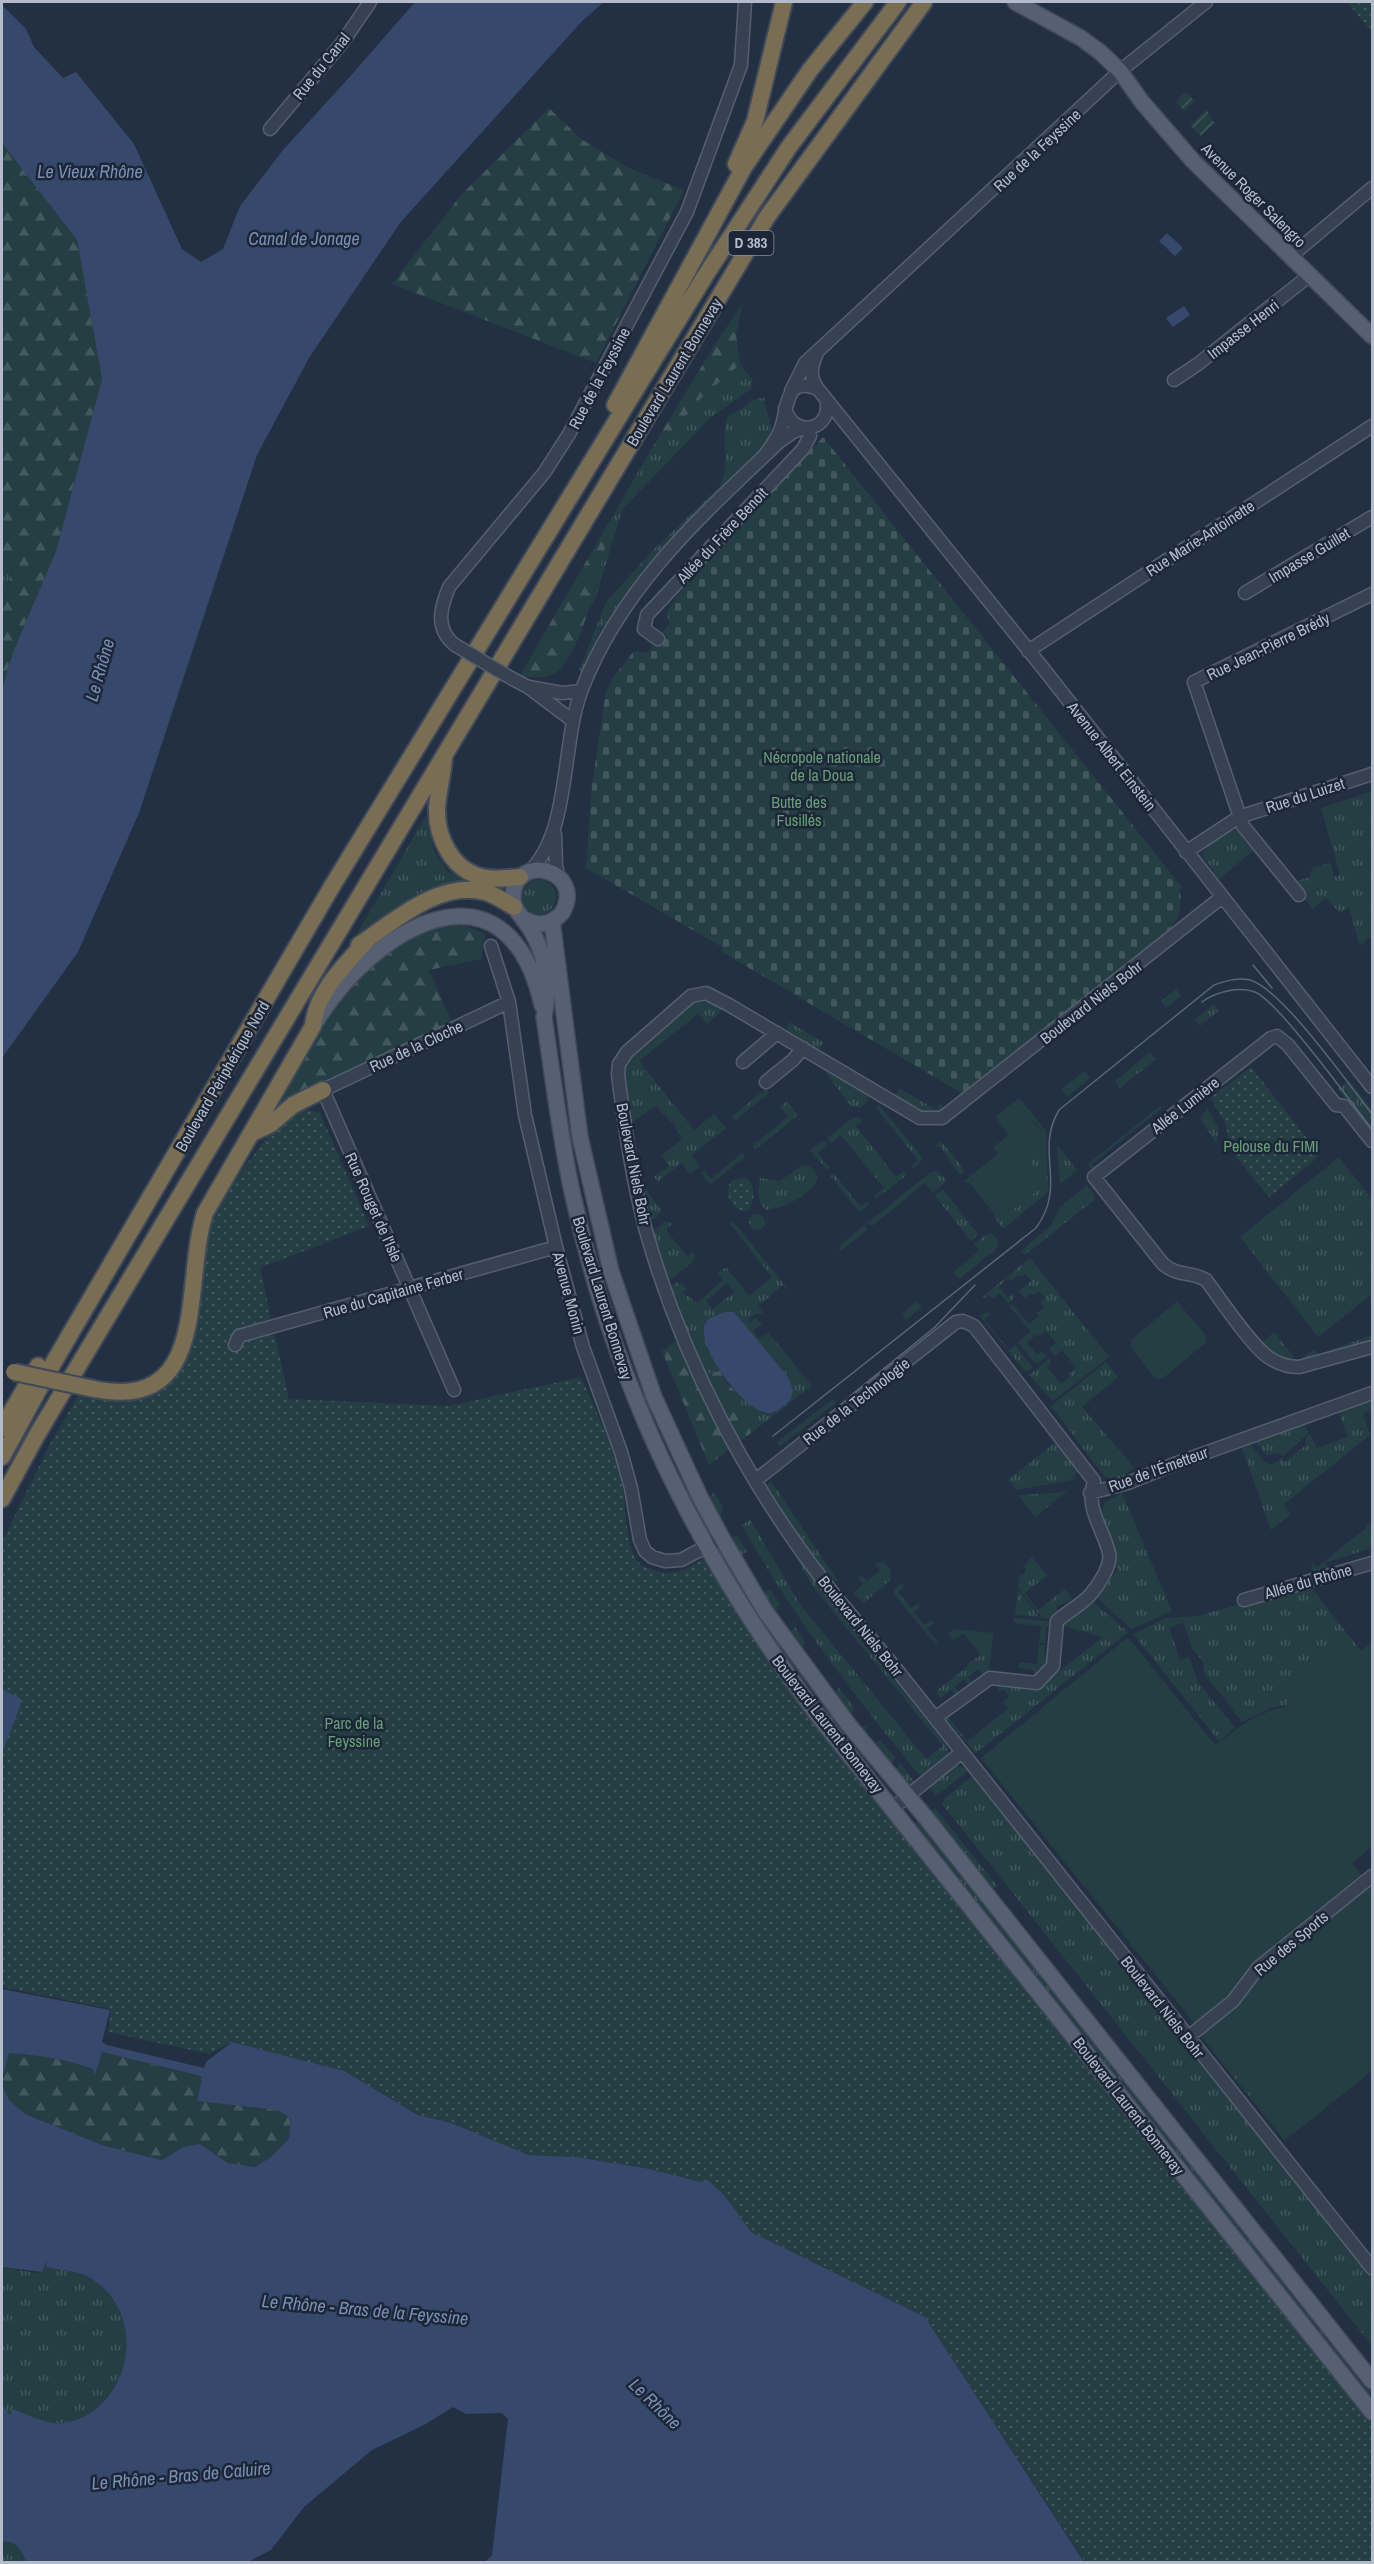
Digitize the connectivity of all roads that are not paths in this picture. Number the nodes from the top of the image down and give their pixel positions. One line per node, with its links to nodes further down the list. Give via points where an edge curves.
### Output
1 (370, 2): 10 (street, Rue du Canal, via 342,43)
2 (745, 2): 32 (street, Rue de la Feyssine, bridge, via 741,65 687,212 569,434 544,474 449,587 442,608 440,625 446,638)
3 (784, 2): 12 (highway, via 755,121 722,192)
4 (865, 2): 12 (highway, via 783,107)
5 (898, 2): 26 (highway, Boulevard Laurent Bonnevay / D 383, via 752,203)
6 (924, 2): 36 (highway, Boulevard Laurent Bonnevay / D 383, via 767,217)
7 (1015, 2): 9 (main road, Avenue Roger Salengro, via 1081,38)
8 (1201, 3): 9 (street, Rue de la Feyssine)
9 (1120, 71): 13 (main road, Avenue Roger Salengro, via 1193,161); 16 (street, Rue de la Feyssine)
10 (270, 129)
11 (1372, 188): 13 (street)
12 (719, 212): 26 (highway, via 578,472)
13 (1291, 256): 14 (main road, Avenue Roger Salengro)
14 (1310, 275): 15 (main road, Avenue Roger Salengro); 17 (street, Impasse Henri)
15 (1371, 331)
16 (819, 350): 18 (street, via 812,371 812,381); 19 (street, Rue de la Feyssine, via 806,363)
17 (1174, 380)
18 (818, 389): 19 (street, via 799,387); 20 (street)
19 (791, 393): 21 (street)
20 (826, 399): 22 (street, via 827,412); 24 (street, Avenue Albert Einstein)
21 (785, 408): 22 (street, via 791,422); 25 (street, via 780,431)
22 (811, 426): 24 (street, via 829,423); 25 (street, via 787,435); 30 (street, Allée du Frère Benoît, via 803,449 647,615 644,628)
23 (1372, 426): 31 (street, Rue Marie-Antoinette)
24 (848, 428): 31 (street, Avenue Albert Einstein)
25 (764, 456): 33 (street, via 673,545 647,576 615,619)
26 (574, 493): 34 (highway, Boulevard Laurent Bonnevay / D 383)
27 (1372, 517): 28 (street, Impasse Guillet)
28 (1245, 593)
29 (1372, 594): 38 (street, Rue Jean-Pierre Brédy, via 1194,682)
30 (658, 639)
31 (1028, 651): 40 (street, Avenue Albert Einstein)
32 (528, 687): 33 (street, Rue de la Feyssine, via 562,693); 35 (street, Rue de la Feyssine)
33 (581, 691): 35 (street)
34 (447, 697): 64 (highway, Boulevard Périphérique Nord)
35 (573, 721): 39 (street)
36 (445, 755): 41 (highway, via 437,816 444,846 457,862 483,878); 49 (highway, Boulevard Périphérique Nord)
37 (1372, 774): 38 (street, Rue du Luizet)
38 (1239, 817): 40 (street, Rue du Luizet); 43 (street)
39 (555, 827): 41 (street, via 543,857); 42 (street)
40 (1186, 852): 44 (street, Avenue Albert Einstein)
41 (525, 874): 42 (main road, via 548,870); 45 (main road, via 513,891)
42 (559, 877): 46 (main road, via 566,888 567,901 562,913)
43 (1299, 895)
44 (1222, 897): 54 (street, Boulevard Niels Bohr, via 942,1118 920,1118); 57 (street, Avenue Albert Einstein)
45 (519, 913): 46 (main road, via 538,924); 47 (highway, via 487,893 454,892 420,904); 51 (main road, Boulevard Laurent Bonnevay, via 540,949 548,979)
46 (552, 921): 75 (main road, Boulevard Laurent Bonnevay, via 580,1137 611,1271 654,1397)
47 (369, 938): 49 (highway, via 332,968); 52 (highway, via 331,983 314,1013)
48 (491, 946): 50 (street, Avenue Monin)
49 (312, 977): 74 (highway, Boulevard Périphérique Nord)
50 (509, 1002): 58 (street, Rue de la Cloche); 61 (street, Avenue Monin, via 525,1115)
51 (544, 1017): 52 (main road, via 534,974 510,938 491,925 457,916 417,925 385,945 336,991); 76 (main road, Boulevard Laurent Bonnevay, via 572,1194 605,1315 652,1439)
52 (313, 1026): 59 (highway)
53 (777, 1033): 54 (street, Boulevard Niels Bohr); 55 (street); 72 (street, Boulevard Niels Bohr, via 712,995 696,994 627,1052 618,1069 634,1185 656,1264 699,1377)
54 (803, 1048): 56 (street)
55 (742, 1062)
56 (766, 1082)
57 (1372, 1087)
58 (323, 1090): 59 (highway); 62 (street, Rue Rouget de l'Isle)
59 (252, 1133): 67 (highway, bridge, via 205,1213 187,1335 178,1359 165,1375 141,1390 116,1393)
60 (1372, 1141): 66 (street, Allée Lumière, via 1277,1036 1094,1177 1162,1263 1172,1272 1198,1275 1206,1280 1258,1346 1275,1361 1299,1367)
61 (556, 1246): 62 (street, Rue du Capitaine Ferber); 76 (street, Avenue Monin, via 583,1347 621,1452 645,1551 665,1561 681,1560)
62 (410, 1288): 65 (street, Rue du Capitaine Ferber, via 239,1336); 68 (street, Rue Rouget de l'Isle)
63 (956, 1322): 72 (street, Rue de la Technologie); 73 (street, Rue de l'Émetteur, via 975,1326 1094,1481)
64 (64, 1345): 70 (highway, via 43,1359); 71 (highway, Boulevard Périphérique Nord)
65 (235, 1345)
66 (1372, 1347)
67 (8, 1370)
68 (454, 1390)
69 (1372, 1393): 73 (street, Rue de l'Émetteur, via 1128,1483)
70 (2, 1428)
71 (2, 1457)
72 (756, 1480): 79 (street, Boulevard Niels Bohr, via 831,1591)
73 (1090, 1493): 79 (street, via 1096,1523 1110,1555 1090,1595 1057,1621 1053,1666 1037,1683 990,1678)
74 (2, 1499)
75 (723, 1538): 76 (street, Avenue Monin); 81 (main road, Boulevard Laurent Bonnevay, via 765,1611 803,1665)
76 (705, 1547): 82 (main road, Boulevard Laurent Bonnevay, via 783,1669)
77 (1372, 1563): 78 (street, Allée du Rhône)
78 (1244, 1600)
79 (935, 1718): 80 (street, Boulevard Niels Bohr)
80 (962, 1752): 81 (street); 84 (street, Boulevard Niels Bohr)
81 (908, 1796): 82 (street); 86 (main road, Boulevard Laurent Bonnevay)
82 (893, 1808): 87 (main road, Boulevard Laurent Bonnevay)
83 (1372, 1876): 84 (street, Rue des Sports, via 1258,1968 1233,2001)
84 (1187, 2037): 85 (street, Boulevard Niels Bohr)
85 (1372, 2268)
86 (1372, 2381)
87 (1372, 2412)

